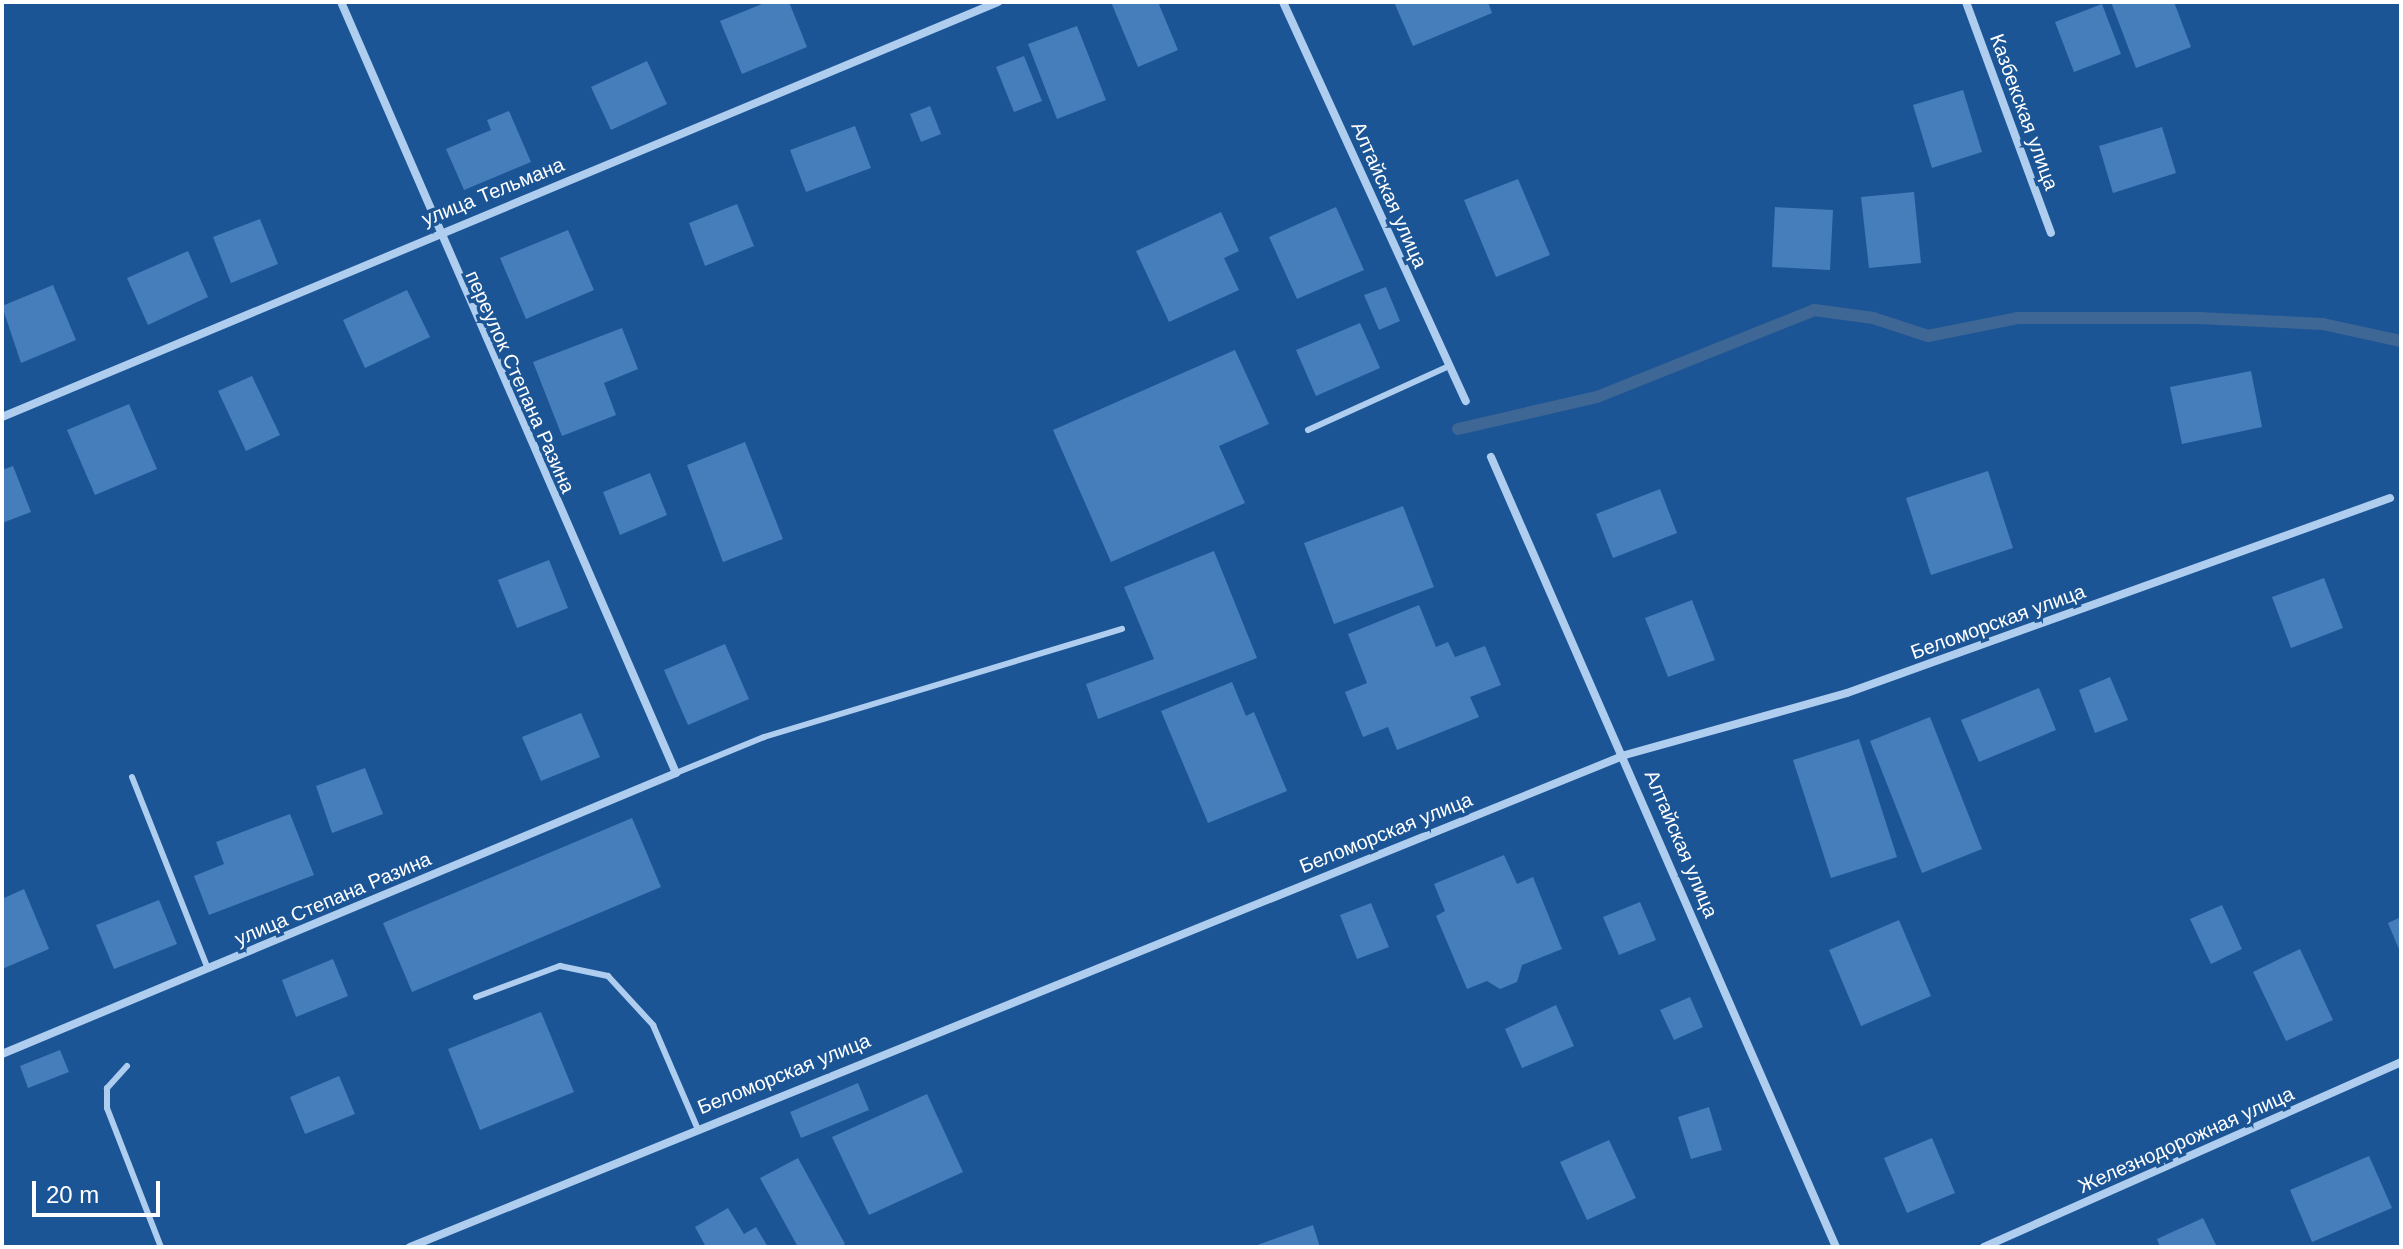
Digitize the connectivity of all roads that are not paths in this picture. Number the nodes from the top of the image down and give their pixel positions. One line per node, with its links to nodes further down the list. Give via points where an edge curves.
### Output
1 (341, 2): 5 (street, переулок Степана Разина)
2 (998, 2): 5 (street, улица Тельмана)
3 (1283, 2): 7 (street, Алтайская улица)
4 (1966, 2): 6 (street, Казбекская улица)
5 (436, 233): 9 (street, улица Тельмана); 15 (street, переулок Степана Разина)
6 (2051, 233)
7 (1449, 366): 8 (street, Алтайская улица); 10 (lane)
8 (1466, 401)
9 (2, 417)
10 (1308, 430)
11 (1491, 457): 14 (street, Алтайская улица)
12 (2390, 498): 14 (street, Беломорская улица, via 1847,693)
13 (1122, 629): 15 (lane, via 764,737)
14 (1625, 755): 22 (street, Беломорская улица); 25 (street, Алтайская улица)
15 (676, 773): 17 (street, улица Степана Разина)
16 (132, 777): 17 (lane)
17 (208, 969): 19 (street, улица Степана Разина)
18 (476, 997): 22 (lane, via 560,966 608,976 653,1025)
19 (2, 1054)
20 (2401, 1062): 26 (street, Железнодорожная улица)
21 (127, 1066): 23 (lane, via 107,1088 107,1108)
22 (697, 1127): 24 (street, Беломорская улица)
23 (161, 1247)
24 (410, 1247)
25 (1836, 1247)
26 (1984, 1247)

